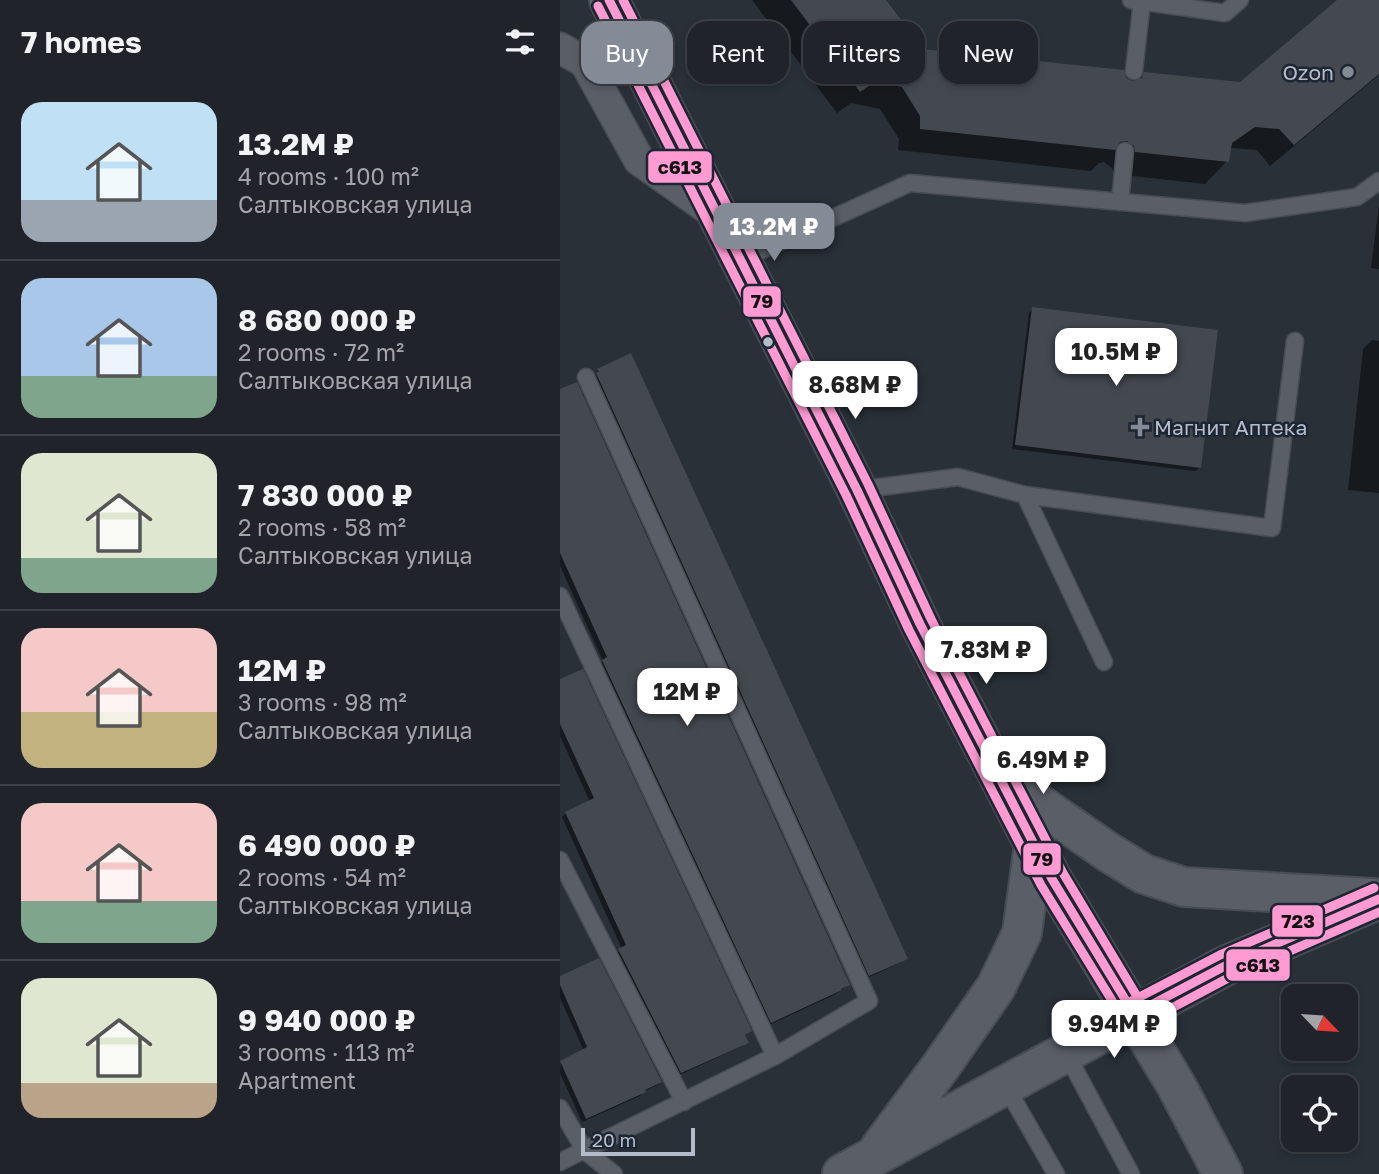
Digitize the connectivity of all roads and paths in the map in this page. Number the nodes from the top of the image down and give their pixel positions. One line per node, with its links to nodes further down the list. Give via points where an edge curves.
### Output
1 (609, 0): 9 (street)
2 (1240, 0): 3 (lane, via 1225,13)
3 (1137, 1): 5 (lane)
4 (560, 48): 9 (street, via 585,62 639,160)
5 (1135, 71)
6 (1125, 151): 8 (lane)
7 (1379, 181): 8 (lane, via 1356,197 1245,213)
8 (1120, 202): 10 (lane, via 910,183)
9 (717, 215): 10 (street)
10 (740, 260): 13 (street)
11 (1295, 341): 14 (lane, via 1272,528)
12 (586, 377): 24 (lane, via 869,1001)
13 (857, 490): 14 (lane, via 958,477); 18 (street)
14 (1025, 495): 17 (lane)
15 (560, 596): 16 (lane)
16 (568, 630): 24 (lane)
17 (1104, 662)
18 (999, 776): 19 (street); 21 (street, via 1108,852 1154,878 1184,887)
19 (1034, 844): 22 (street); 30 (street, via 1022,933 996,987 941,1066)
20 (560, 860): 26 (lane)
21 (1379, 899): 22 (street, via 1225,965)
22 (1134, 1014): 23 (street); 34 (street)
23 (1066, 1052): 25 (street); 33 (lane)
24 (775, 1056): 26 (lane)
25 (1006, 1085): 30 (street); 32 (lane)
26 (684, 1102): 28 (lane)
27 (560, 1108): 28 (lane)
28 (585, 1151): 29 (lane); 31 (lane)
29 (560, 1162)
30 (858, 1165)
31 (614, 1174)
32 (1056, 1174)
33 (1131, 1174)
34 (1223, 1174)

